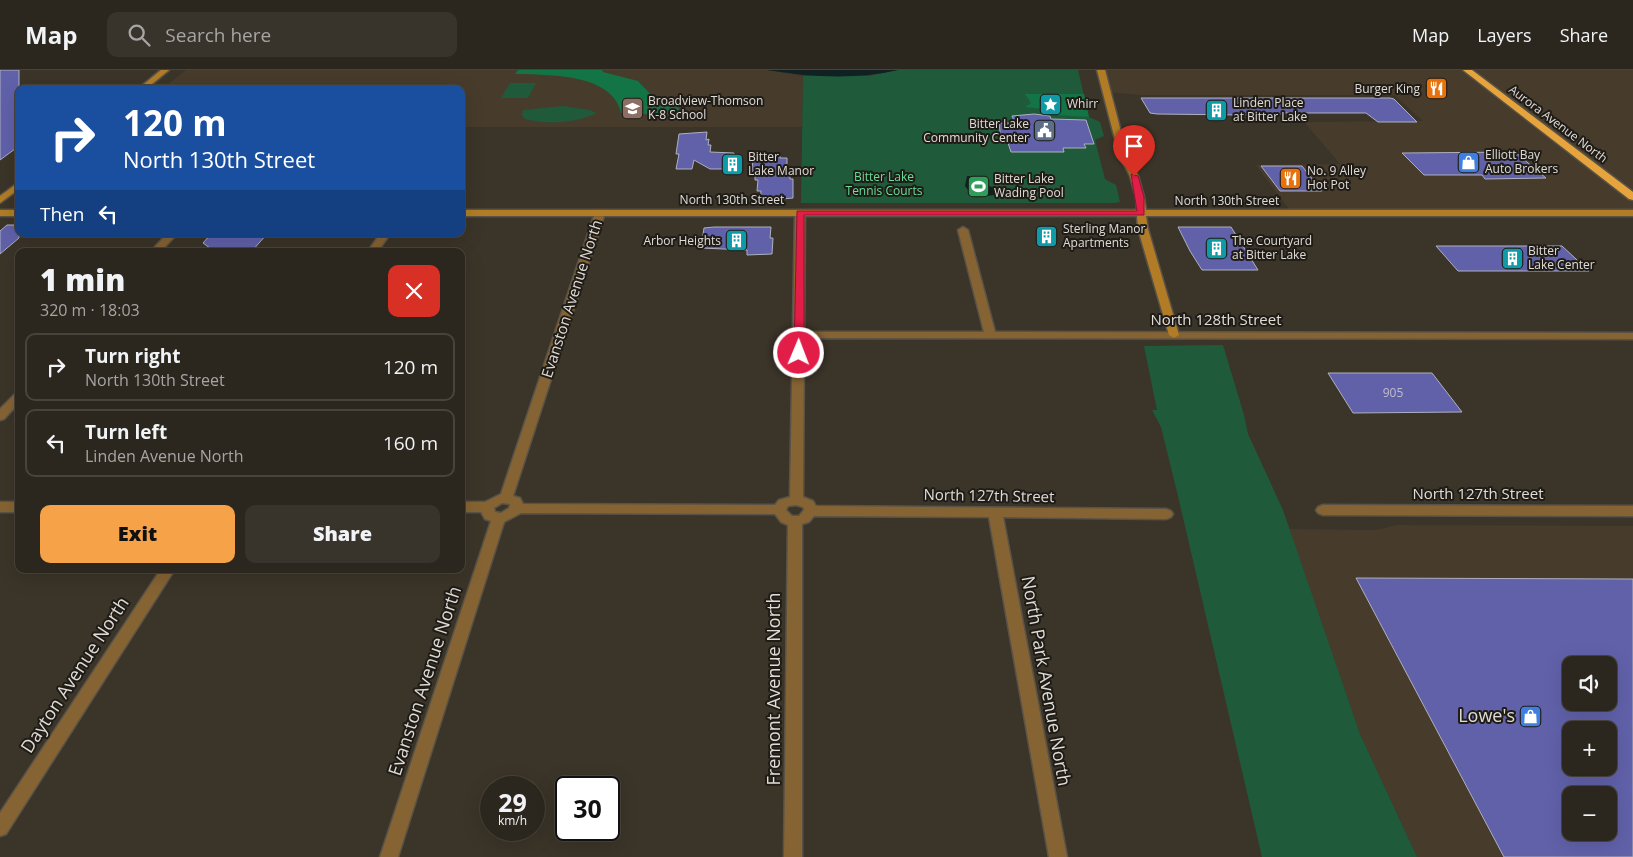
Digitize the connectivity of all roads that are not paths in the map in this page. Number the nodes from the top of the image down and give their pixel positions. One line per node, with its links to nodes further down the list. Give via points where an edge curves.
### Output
1 (165, 70): 4 (main road)
2 (1101, 70): 13 (main road, via 1123,155 1140,197)
3 (1467, 70): 6 (highway, Aurora Avenue North)
4 (146, 85)
5 (15, 188): 7 (main road)
6 (1633, 197)
7 (0, 200)
8 (800, 212): 12 (main road, North 130th Street); 13 (main road, North 130th Street); 21 (street)
9 (0, 213): 10 (main road)
10 (15, 213)
11 (465, 213): 12 (main road, North 130th Street)
12 (600, 213): 26 (street, Evanston Avenue North)
13 (1141, 213): 14 (main road, North 130th Street); 22 (main road)
14 (1633, 213)
15 (963, 230): 20 (street)
16 (169, 237): 18 (street)
17 (383, 237): 19 (street)
18 (159, 248)
19 (375, 248)
20 (990, 334): 21 (street, North 128th Street); 22 (street, North 128th Street)
21 (800, 335): 27 (street)
22 (1174, 335): 23 (street, North 128th Street)
23 (1633, 336)
24 (15, 400): 25 (street)
25 (0, 416)
26 (506, 498): 31 (street, via 515,502); 37 (street, via 494,502)
27 (796, 500): 32 (street, via 784,503); 34 (street, via 808,504)
28 (0, 507): 29 (street)
29 (15, 507)
30 (465, 508): 37 (street)
31 (517, 508): 32 (street); 37 (street, via 512,514)
32 (779, 510): 39 (street, via 782,517)
33 (1323, 510): 35 (street, North 127th Street)
34 (811, 511): 36 (street, North 127th Street); 39 (street, via 804,519)
35 (1633, 511)
36 (995, 512): 38 (street, North 127th Street); 44 (street, North Park Avenue North)
37 (493, 513): 42 (street, Evanston Avenue North)
38 (1166, 514)
39 (795, 521): 43 (street, Fremont Avenue North)
40 (165, 573): 41 (street, Dayton Avenue North)
41 (0, 828)
42 (389, 857)
43 (793, 857)
44 (1058, 857)

